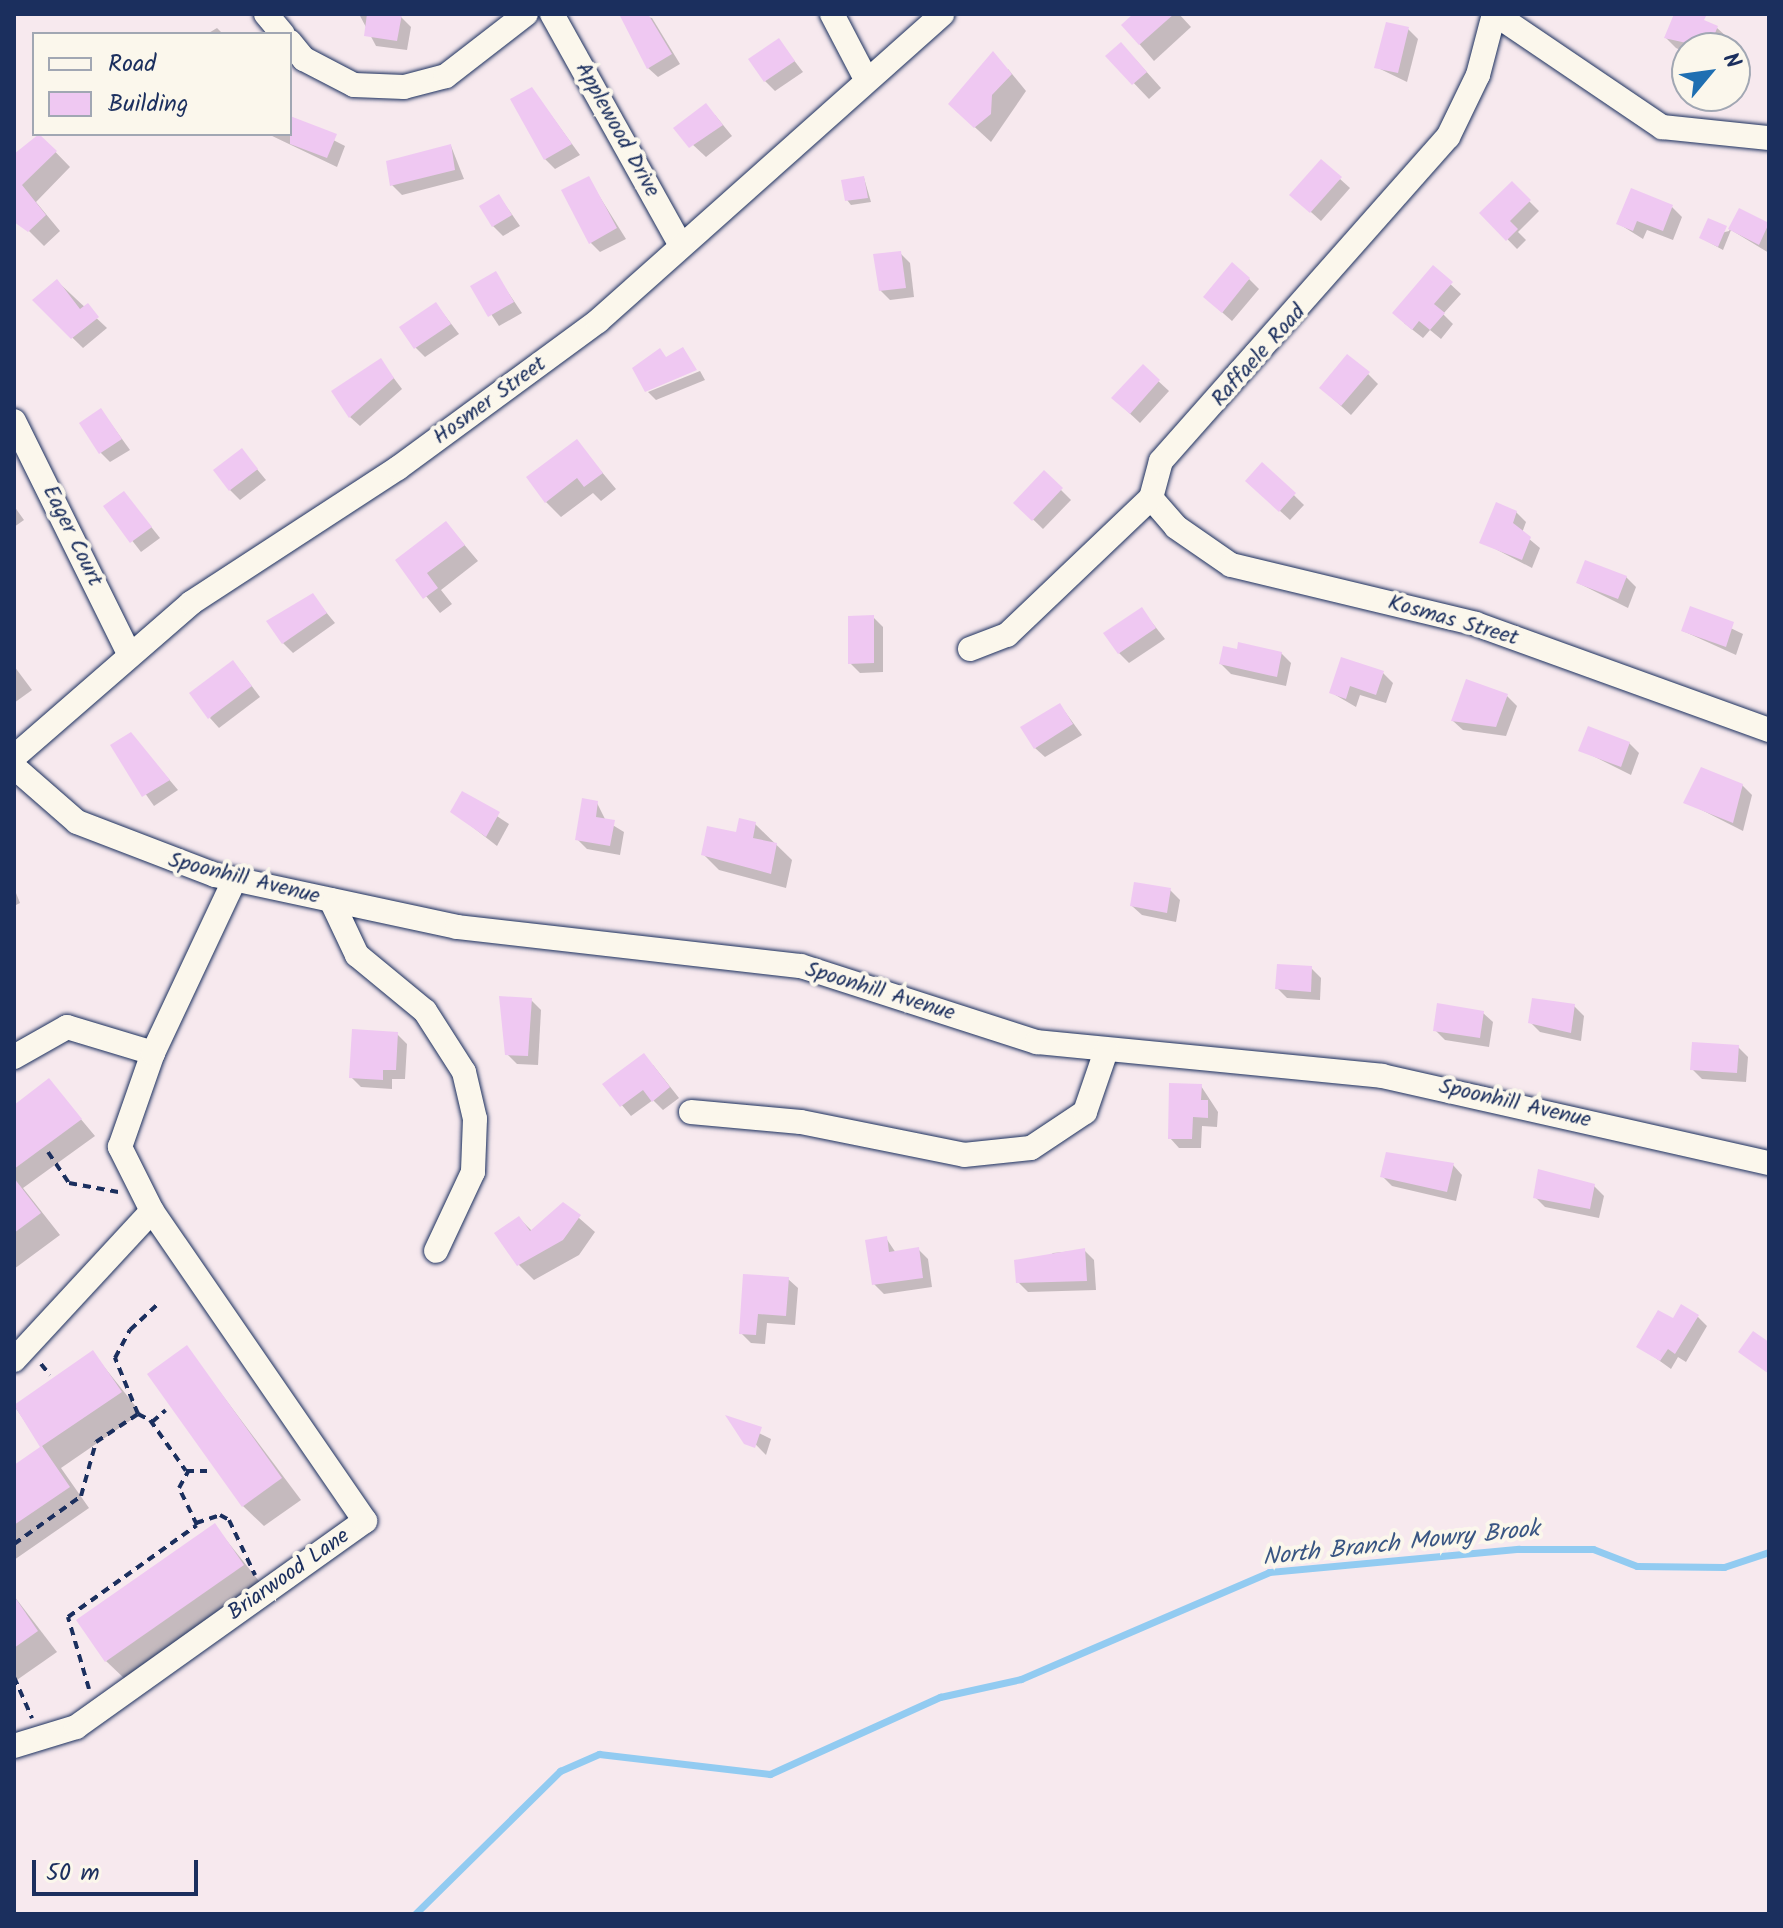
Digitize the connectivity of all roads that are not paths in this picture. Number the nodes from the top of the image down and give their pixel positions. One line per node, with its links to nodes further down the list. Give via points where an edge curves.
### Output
1 (266, 14): 7 (street)
2 (526, 14): 8 (street, via 446,76 404,87 354,85 304,59)
3 (552, 14): 11 (street, Applewood Drive)
4 (832, 14): 9 (street)
5 (942, 14): 9 (street, Hosmer Street)
6 (1494, 14): 10 (street, via 1662,127); 13 (street, Raffaele Road, via 1478,75 1448,137 1161,461)
7 (281, 32)
8 (292, 44)
9 (866, 79): 11 (street, Hosmer Street)
10 (1769, 138)
11 (681, 246): 15 (street, Hosmer Street, via 598,321 469,417)
12 (14, 421): 15 (street, Eager Court)
13 (1151, 498): 14 (street, via 1007,635); 16 (street, Kosmas Street, via 1176,527 1231,565 1476,624)
14 (970, 649)
15 (128, 652): 17 (street, Hosmer Street)
16 (1769, 730)
17 (14, 757)
18 (14, 767): 19 (street, Spoonhill Avenue, via 77,822 121,844)
19 (235, 879): 20 (street, Spoonhill Avenue); 22 (street, Briarwood Lane)
20 (331, 900): 21 (street, Spoonhill Avenue, via 506,934 801,966 1037,1042); 27 (street, via 357,955 425,1011 464,1072 475,1119 473,1172)
21 (1106, 1051): 24 (street, via 1085,1112 1031,1148 964,1155 801,1122); 25 (street, Spoonhill Avenue, via 1394,1078)
22 (153, 1053): 23 (street, via 67,1027); 26 (street, Briarwood Lane, via 120,1147)
23 (14, 1057)
24 (691, 1112)
25 (1769, 1163)
26 (152, 1211): 28 (street); 29 (street, Briarwood Lane, via 365,1521 76,1727)
27 (436, 1251)
28 (14, 1360)
29 (14, 1746)

